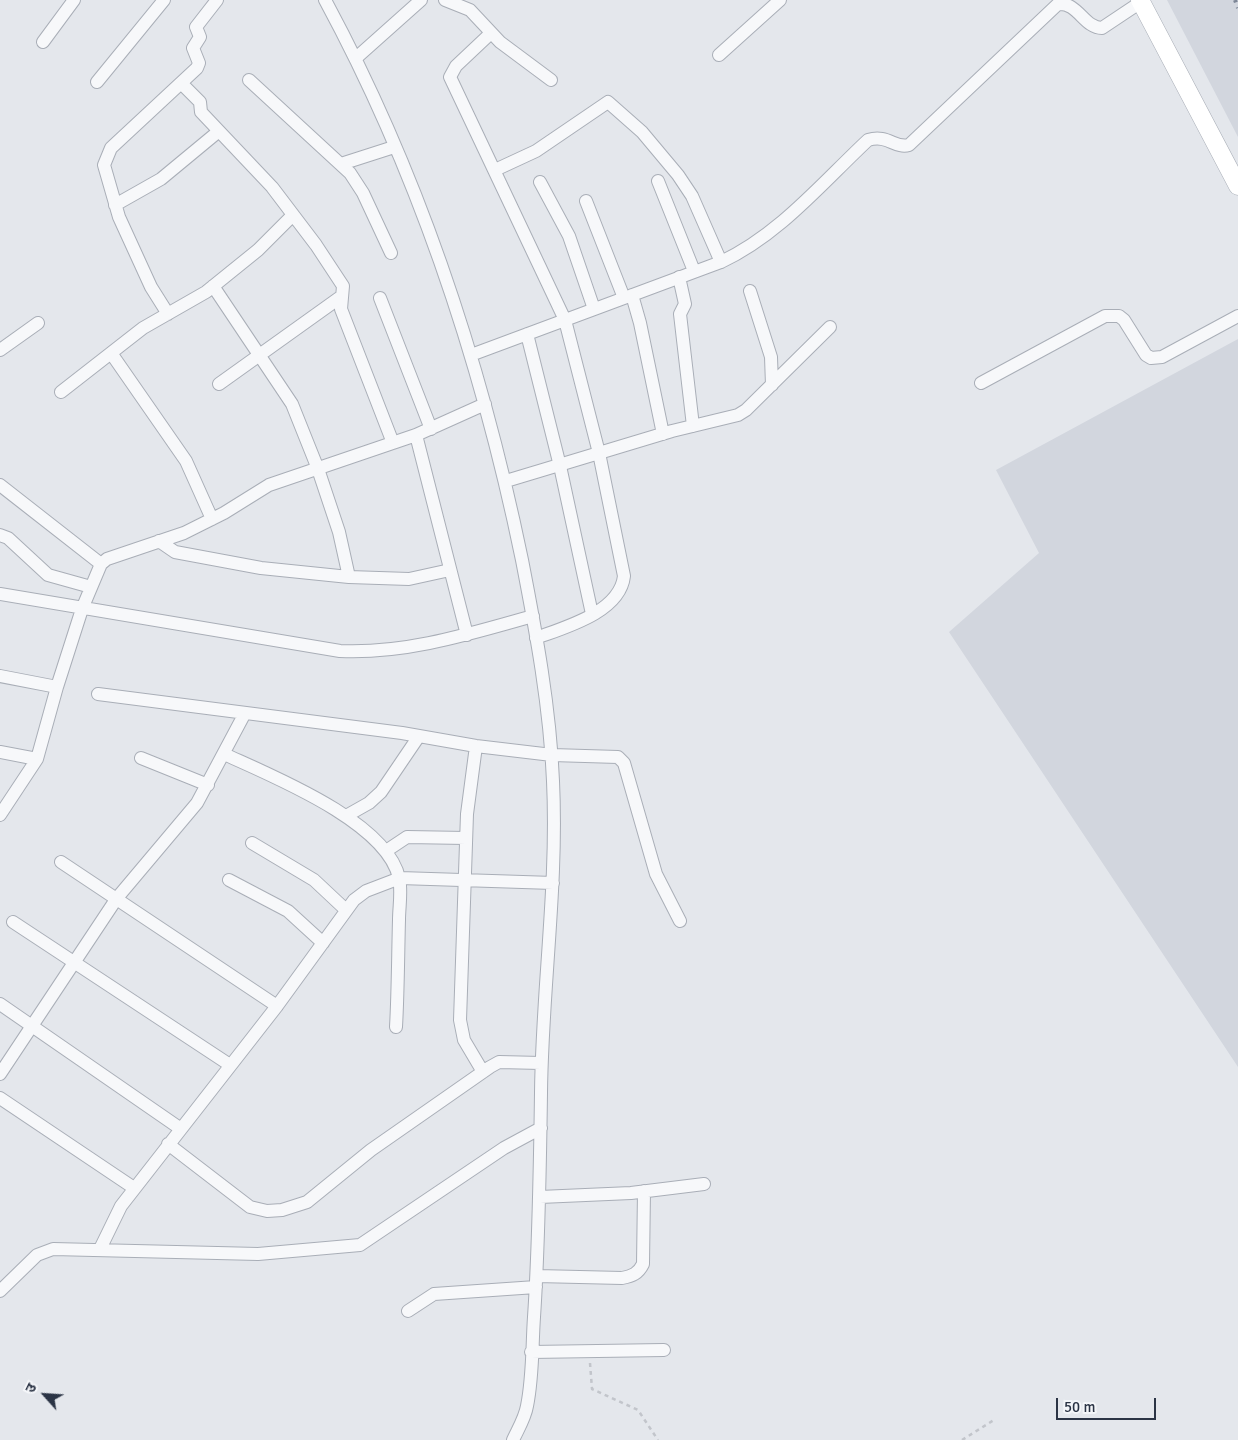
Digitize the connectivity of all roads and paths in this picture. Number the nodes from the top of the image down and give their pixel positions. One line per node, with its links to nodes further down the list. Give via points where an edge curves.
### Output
1 (74, 0): 10 (street)
2 (164, 0): 15 (street)
3 (217, 0): 16 (street, via 196,27 200,37 193,48 199,62 197,68)
4 (325, 0): 12 (street)
5 (421, 0): 12 (street)
6 (445, 0): 9 (street, via 470,10)
7 (780, 0): 11 (street)
8 (1140, 1): 23 (street); 28 (street, via 1102,28 1093,26 1072,7 1062,4 1054,7 909,145 901,146 886,138 868,140 760,241)
9 (491, 33): 14 (street); 20 (street, via 456,66 450,77)
10 (43, 42)
11 (718, 55)
12 (356, 58): 18 (street)
13 (249, 80): 19 (street)
14 (551, 80)
15 (97, 82)
16 (181, 83): 17 (street, via 200,102 201,112); 25 (street, via 108,152 104,165)
17 (219, 131): 25 (street, via 161,179); 26 (street)
18 (394, 147): 19 (street); 46 (street)
19 (341, 164): 27 (street, via 363,192)
20 (495, 170): 28 (street, via 536,152 608,102 642,132 678,175 692,196); 39 (street)
21 (658, 181): 29 (street)
22 (540, 182): 36 (street, via 569,236)
23 (1238, 186)
24 (586, 201): 34 (street)
25 (115, 205): 37 (street, via 151,287)
26 (293, 215): 31 (street, via 258,250); 33 (street, via 343,286)
27 (391, 254)
28 (721, 262): 29 (street)
29 (694, 271): 30 (street)
30 (679, 277): 34 (street); 52 (street, via 685,304 680,314)
31 (214, 286): 37 (street); 45 (street)
32 (750, 291): 49 (street, via 771,357)
33 (342, 296): 45 (street); 56 (street, via 341,309)
34 (628, 297): 36 (street); 54 (street, via 642,332)
35 (380, 298): 53 (street)
36 (594, 309): 39 (street)
37 (168, 314): 44 (street, via 128,338)
38 (1238, 316): 47 (street, via 1162,357 1151,358 1124,320 1119,316 1104,316)
39 (565, 320): 42 (street); 57 (street)
40 (38, 323): 43 (street)
41 (830, 327): 49 (street)
42 (527, 334): 46 (street); 58 (street)
43 (0, 350)
44 (111, 354): 50 (street); 62 (street, via 186,461)
45 (260, 355): 48 (street); 59 (street, via 292,404)
46 (471, 355): 51 (street)
47 (981, 383)
48 (219, 384)
49 (772, 384): 52 (street, via 738,415)
50 (62, 392)
51 (485, 404): 53 (street); 60 (street)
52 (693, 426): 54 (street)
53 (431, 429): 55 (street)
54 (663, 434): 57 (street)
55 (416, 435): 56 (street); 66 (street)
56 (393, 443): 59 (street)
57 (599, 454): 58 (street); 71 (street, via 624,576 620,594)
58 (560, 466): 60 (street); 71 (street)
59 (318, 468): 62 (street, via 269,485); 67 (street, via 339,532)
60 (506, 481): 72 (street)
61 (0, 485): 65 (street)
62 (212, 519): 64 (street)
63 (0, 535): 68 (street, via 8,538 48,575)
64 (159, 541): 65 (street); 67 (street, via 175,552 261,568)
65 (100, 564): 68 (street)
66 (450, 570): 67 (street, via 408,579); 73 (street)
67 (349, 577)
68 (91, 587): 70 (street)
69 (0, 594): 70 (street)
70 (82, 609): 73 (street, via 340,651 395,650); 76 (street)
71 (592, 614): 74 (street)
72 (533, 616): 73 (street); 74 (street)
73 (467, 635)
74 (536, 638): 83 (street)
75 (0, 676): 76 (street)
76 (57, 687): 85 (street)
77 (98, 694): 78 (street)
78 (245, 713): 79 (street); 82 (street)
79 (418, 736): 80 (street); 88 (street, via 381,792)
80 (476, 746): 83 (street); 89 (street)
81 (0, 752): 85 (street)
82 (224, 754): 86 (street); 88 (street)
83 (552, 755): 96 (street); 99 (street, via 622,759 656,874)
84 (141, 758): 86 (street)
85 (38, 759): 87 (street)
86 (208, 785): 97 (street, via 196,804)
87 (0, 815)
88 (346, 816): 91 (street)
89 (466, 838): 91 (street, via 407,837); 95 (street)
90 (252, 843): 98 (street, via 314,880)
91 (386, 851): 93 (street)
92 (61, 862): 97 (street)
93 (400, 878): 95 (street); 98 (street, via 366,891); 106 (street)
94 (229, 880): 101 (street, via 288,912)
95 (464, 880): 96 (street); 109 (street, via 460,1020 464,1040)
96 (553, 883): 107 (street)
97 (117, 898): 102 (street); 104 (street)
98 (346, 910): 101 (street)
99 (680, 921)
100 (13, 922): 102 (street)
101 (323, 942): 104 (street)
102 (74, 961): 105 (street); 108 (street)
103 (0, 1004): 105 (street)
104 (277, 1006): 108 (street)
105 (31, 1026): 110 (street); 113 (street)
106 (396, 1027)
107 (541, 1063): 109 (street, via 498,1062); 112 (street)
108 (230, 1065): 113 (street)
109 (483, 1072): 114 (street, via 370,1150 307,1202 282,1210 250,1207)
110 (0, 1074)
111 (0, 1098): 116 (street)
112 (541, 1128): 118 (street); 119 (street, via 504,1148 372,1240 360,1245 258,1254)
113 (180, 1129): 114 (street)
114 (168, 1144): 116 (street)
115 (704, 1184): 117 (street)
116 (134, 1188): 119 (street, via 116,1214)
117 (644, 1191): 118 (street); 120 (street, via 643,1264 633,1276)
118 (540, 1197): 120 (street)
119 (100, 1249): 121 (street, via 53,1249 44,1252)
120 (536, 1282): 122 (street, via 434,1294); 124 (street)
121 (0, 1291)
122 (408, 1310)
123 (664, 1350): 125 (street)
124 (531, 1352): 125 (street); 127 (street, via 528,1405)
125 (589, 1352): 128 (path, via 592,1389 638,1410)
126 (994, 1420): 129 (path)
127 (513, 1440)
128 (658, 1440)
129 (962, 1440)

